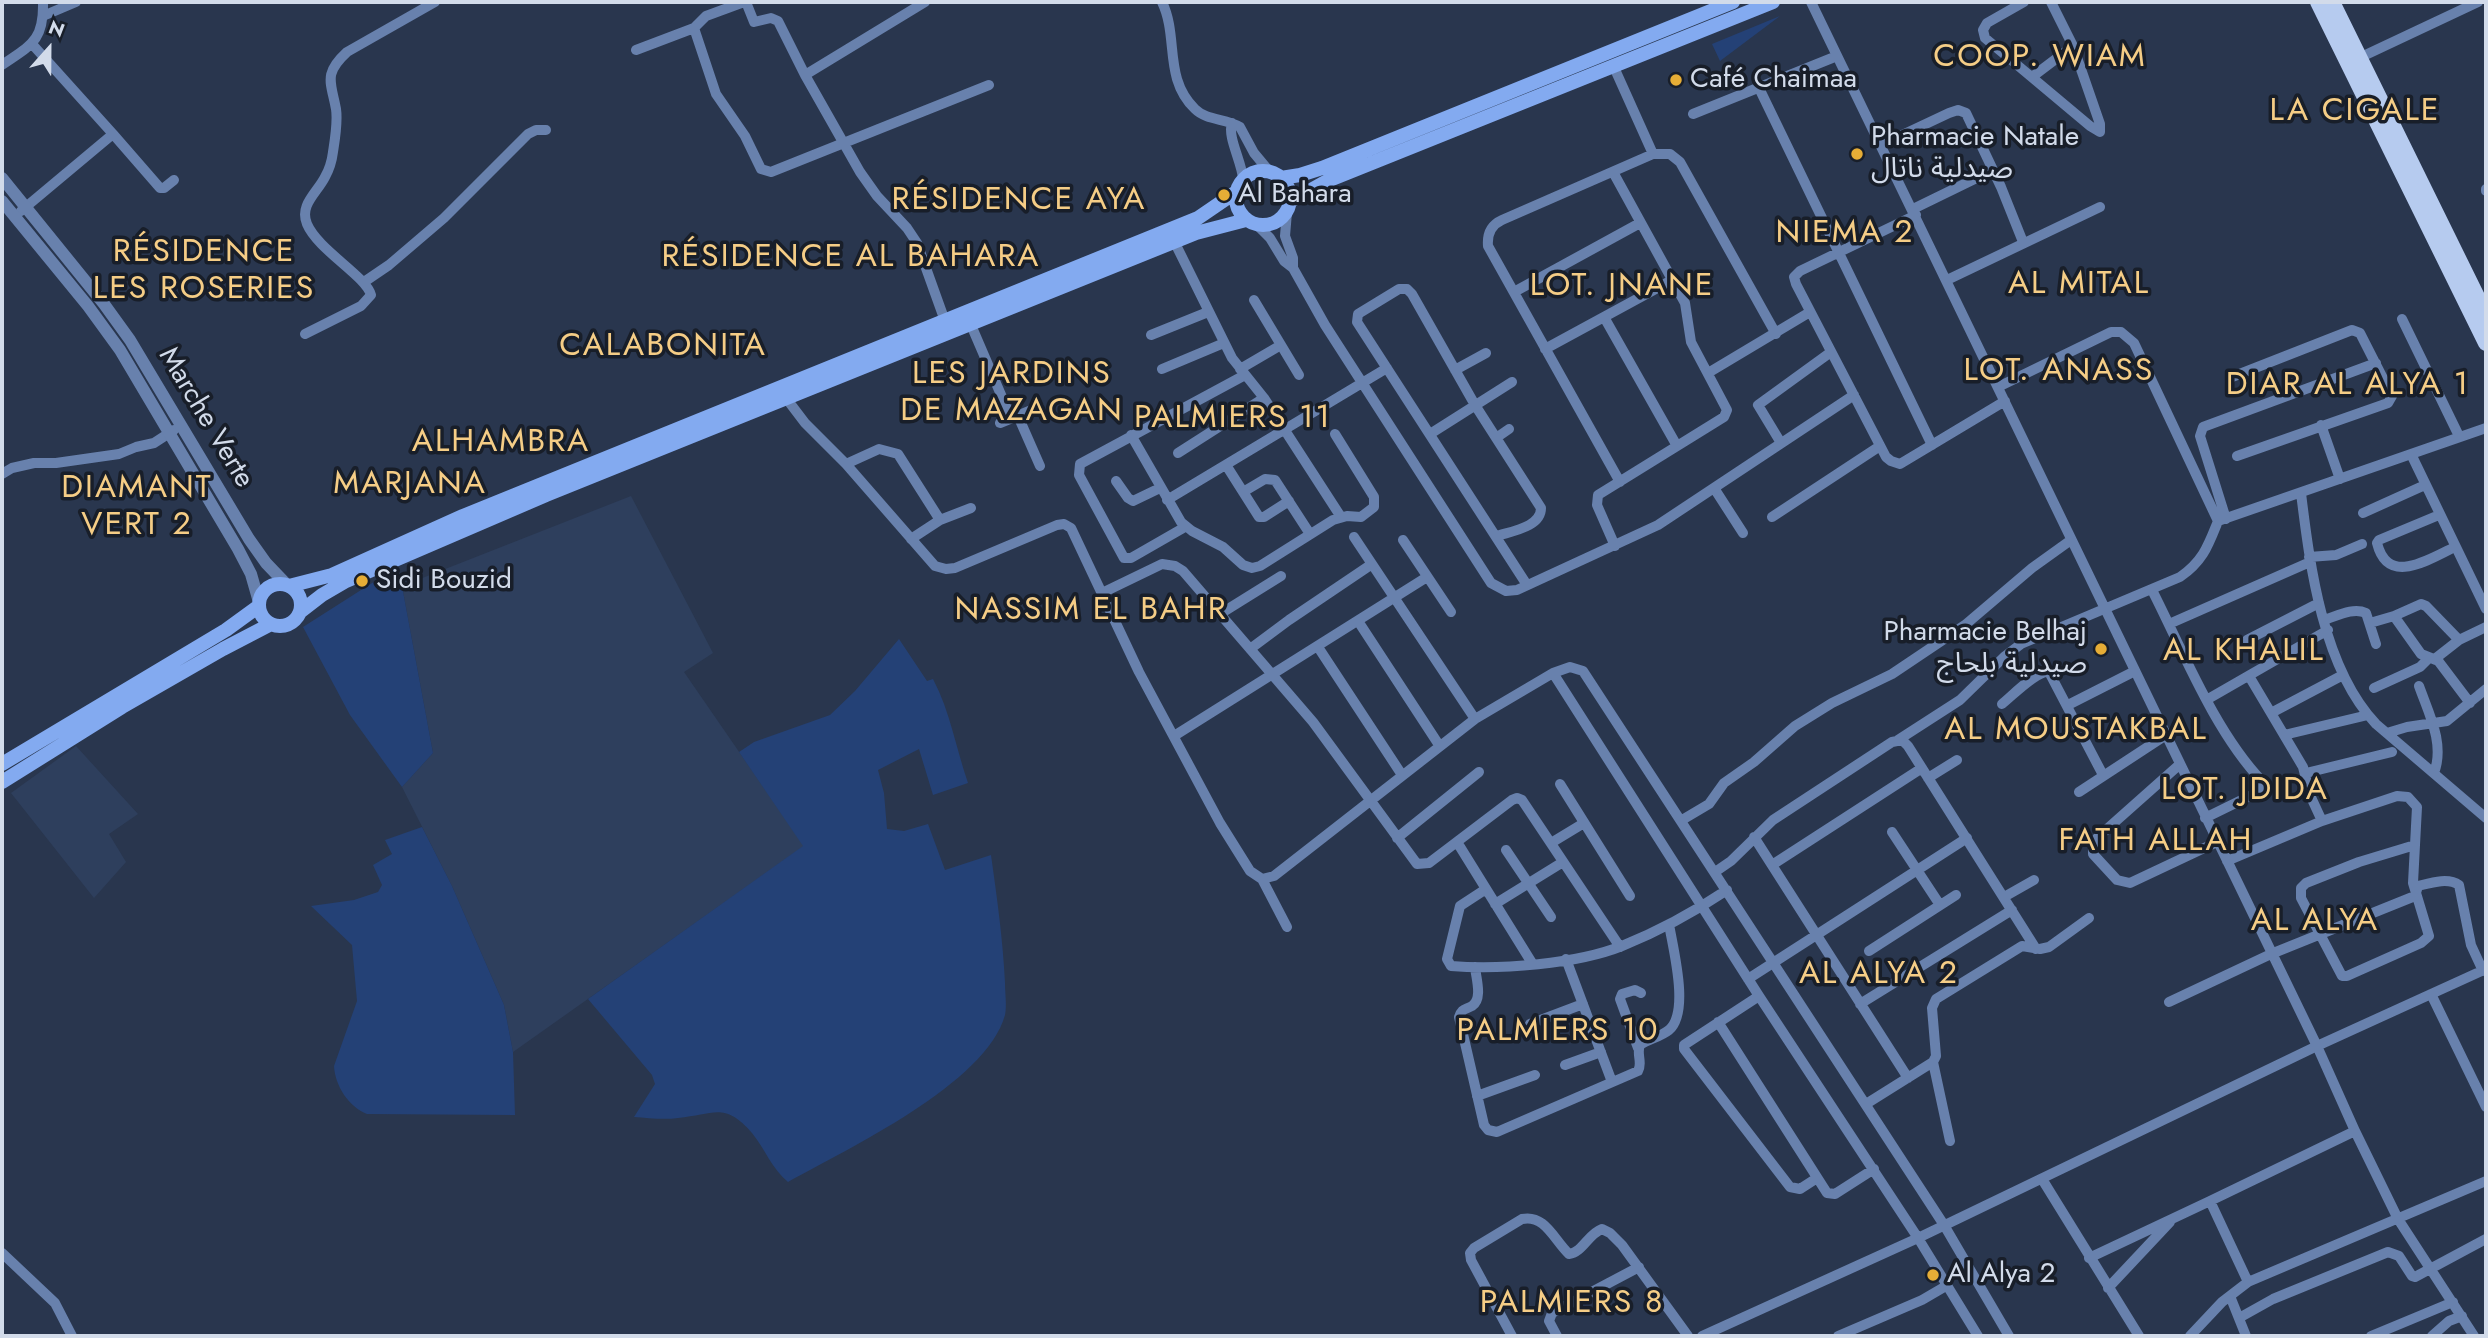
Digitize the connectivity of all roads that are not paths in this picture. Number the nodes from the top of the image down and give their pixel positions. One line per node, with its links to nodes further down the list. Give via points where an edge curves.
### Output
1 (43, 2): 16 (street)
2 (76, 2): 16 (street)
3 (435, 2): 56 (street, via 347,52 330,75 337,118 333,153 325,178 304,214 323,246)
4 (745, 2): 15 (street); 25 (street, via 754,22 776,19)
5 (925, 2): 25 (street)
6 (1162, 2): 30 (street, via 1182,91 1196,111)
7 (1733, 2): 38 (main road, via 1322,168 1300,175)
8 (1773, 2): 24 (main road)
9 (1811, 2): 21 (street)
10 (2024, 2): 26 (street, via 1987,23 1983,33)
11 (2050, 2): 19 (street)
12 (2318, 2): 70 (main road)
13 (2332, 2): 22 (main road)
14 (2478, 2): 22 (street)
15 (716, 7): 17 (street)
16 (43, 16): 18 (street)
17 (694, 28): 20 (street); 33 (street, via 716,94 763,170 771,172)
18 (32, 44): 23 (street); 32 (street)
19 (2073, 46): 26 (street); 26 (street, via 2100,131)
20 (636, 50)
21 (1837, 55): 28 (street); 34 (street)
22 (2359, 58): 61 (main road)
23 (2, 65)
24 (1613, 65): 35 (street); 43 (main road, via 1327,181)
25 (805, 75): 33 (street)
26 (2032, 77)
27 (989, 85): 33 (street)
28 (1759, 88): 29 (street); 52 (street)
29 (1693, 114)
30 (1232, 123): 38 (street, via 1240,127 1254,153); 41 (street)
31 (546, 130): 56 (street, via 528,134 444,218)
32 (113, 134): 40 (street, via 160,188); 44 (street)
33 (843, 142): 64 (street, via 873,191 917,243)
34 (1881, 145): 36 (street, via 1958,110 1969,117); 46 (street)
35 (1653, 154): 37 (street); 67 (street, via 1670,154 1680,162)
36 (1993, 170): 46 (street); 51 (street)
37 (1613, 172): 49 (street); 57 (street, via 1493,226 1488,246)
38 (1275, 174): 41 (main road, via 1255,172); 43 (main road, via 1288,186)
39 (2, 178): 44 (street, Marche Verte)
40 (174, 180)
41 (1240, 186): 48 (main road, via 1238,210); 64 (main road, via 1198,218)
42 (2, 201): 47 (street, Marche Verte)
43 (1289, 206): 48 (main road, via 1274,223); 53 (street, via 1285,236)
44 (27, 207): 47 (street); 96 (street, Marche Verte, via 130,340)
45 (2100, 207): 51 (street)
46 (1914, 212): 52 (street); 55 (street)
47 (13, 215): 96 (street, Marche Verte, via 88,306)
48 (1252, 223): 50 (main road, via 1212,227); 53 (street)
49 (1640, 223): 54 (street); 57 (street)
50 (1174, 242): 59 (street); 65 (main road)
51 (2023, 242): 55 (street)
52 (1838, 253): 60 (street, via 1796,275 1795,282); 105 (street)
53 (1293, 268): 84 (street)
54 (1672, 280): 62 (street); 80 (street, via 1687,309 1691,342)
55 (1947, 280): 85 (street)
56 (363, 282): 66 (street, via 370,292 368,300)
57 (1514, 292): 72 (street)
58 (1254, 300): 71 (street)
59 (1208, 312): 68 (street); 69 (street)
60 (1811, 312): 67 (street); 73 (street)
61 (2486, 315)
62 (1604, 317): 72 (street); 106 (street)
63 (2402, 319): 102 (street)
64 (945, 321): 147 (main road, via 463,516 332,575)
65 (971, 325): 87 (main road); 92 (street)
66 (305, 334)
67 (1776, 334): 80 (street)
68 (1151, 335)
69 (1224, 343): 77 (street); 79 (street)
70 (2486, 343)
71 (1281, 345): 79 (street); 81 (street)
72 (1545, 349): 117 (street)
73 (1831, 352): 86 (street); 104 (street, via 1758,405)
74 (1486, 353): 78 (street)
75 (2376, 363): 82 (street, via 2360,333 2352,330); 94 (street, via 2392,393 2390,401); 131 (street, via 2203,427 2200,436)
76 (1387, 368): 78 (street, via 1356,316 1401,288 1412,294); 84 (street); 100 (street)
77 (1162, 369)
78 (1455, 370): 90 (street)
79 (1243, 372): 88 (street); 101 (street)
80 (1708, 373): 106 (street, via 1727,412)
81 (1299, 375)
82 (2231, 377)
83 (1512, 382): 90 (street)
84 (1363, 384): 98 (street); 148 (street, via 1491,583 1506,591)
85 (1998, 387): 89 (street); 131 (street, via 2111,332 2121,332 2134,343)
86 (1854, 395): 104 (street); 107 (street)
87 (786, 398): 111 (street); 156 (main road, via 373,569 334,587)
88 (1264, 398): 98 (street); 108 (street)
89 (2005, 401): 105 (street); 139 (street)
90 (1475, 405): 100 (street); 103 (street)
91 (1039, 407): 92 (street)
92 (1015, 417): 93 (street); 113 (street)
93 (1000, 423)
94 (2321, 425): 110 (street); 115 (street)
95 (2486, 428): 102 (street)
96 (175, 429): 114 (street, via 154,443 119,454 34,463); 147 (street, Marche Verte, via 257,551); 153 (street, Marche Verte, via 245,561)
97 (1510, 429): 103 (street)
98 (1285, 430): 112 (street); 128 (street)
99 (1335, 434): 128 (street, via 1374,500 1374,507 1361,517)
100 (1430, 434): 135 (street)
101 (1131, 435): 119 (street); 132 (street, via 1082,461 1079,467 1121,555 1129,559)
102 (2459, 436): 109 (street)
103 (1496, 438): 135 (street, via 1542,512 1536,521)
104 (1782, 443): 120 (street)
105 (1932, 445): 107 (street, via 1900,464 1888,459)
106 (1677, 446): 117 (street)
107 (1880, 446): 129 (street)
108 (1178, 453)
109 (2411, 454): 115 (street); 118 (street)
110 (2237, 456)
111 (846, 464): 130 (street, via 879,449 898,454); 137 (street)
112 (1226, 465): 121 (street); 123 (street)
113 (1040, 466)
114 (2, 474)
115 (2340, 479): 122 (street)
116 (1116, 481): 119 (street, via 1133,501)
117 (1620, 482): 141 (street, via 1597,498)
118 (2425, 485): 126 (street); 127 (street)
119 (1160, 488): 123 (street)
120 (1714, 488): 133 (street); 141 (street, via 1658,525)
121 (1243, 492): 124 (street, via 1272,478); 124 (street, via 1262,517)
122 (2301, 493): 131 (street); 143 (street)
123 (1167, 500): 132 (street)
124 (1289, 500): 134 (street)
125 (971, 508): 130 (street)
126 (2363, 513)
127 (2439, 515): 142 (street); 142 (street, via 2379,540 2378,548 2388,564 2396,567 2423,562)
128 (1340, 517): 134 (street)
129 (1772, 517)
130 (940, 520): 137 (street)
131 (2222, 520): 149 (street, via 2196,565)
132 (1185, 527): 134 (street, via 1252,568)
133 (1743, 533)
134 (1310, 534)
135 (1497, 536): 148 (street)
136 (1354, 537): 144 (street)
137 (911, 539): 150 (street, via 931,562 951,569 1064,524 1074,532)
138 (1403, 540): 146 (street)
139 (2071, 540): 154 (street); 211 (street, via 1965,625 1892,674 1795,726 1724,783 1709,803)
140 (2362, 544): 143 (street)
141 (1615, 546): 148 (street)
142 (2455, 547): 155 (street)
143 (2309, 560): 152 (street); 163 (street)
144 (1372, 564): 151 (street); 170 (street)
145 (1281, 576): 158 (street)
146 (1427, 577): 151 (street); 157 (street)
147 (288, 585): 153 (main road, via 267,588); 156 (main road, via 299,596)
148 (1527, 585)
149 (2152, 590): 154 (street); 163 (street)
150 (1102, 593): 158 (street, via 1171,564 1183,571); 191 (street)
151 (1395, 598): 160 (street); 186 (street)
152 (2319, 603): 164 (street); 166 (street)
153 (259, 604): 162 (main road, via 262,616); 196 (main road, via 226,630)
154 (2105, 607): 172 (street); 192 (street, via 2021,644 1960,700)
155 (2486, 610)
156 (300, 612): 162 (main road, via 290,623)
157 (1451, 612)
158 (1220, 614): 170 (street)
159 (2395, 616): 161 (street); 167 (street, via 2424,604); 171 (street, via 2418,652)
160 (1358, 621): 169 (street); 193 (street)
161 (2370, 623): 164 (street, via 2366,612 2359,610); 168 (street)
162 (271, 624): 205 (main road, via 122,707)
163 (2169, 624): 180 (street)
164 (2326, 625): 174 (street); 176 (street)
165 (2486, 627): 167 (street)
166 (2247, 640)
167 (2459, 640): 171 (street)
168 (2376, 644)
169 (1318, 647): 175 (street); 202 (street)
170 (1250, 649): 175 (street)
171 (2432, 659): 178 (street); 182 (street)
172 (2135, 671): 183 (street); 189 (street)
173 (1553, 673): 186 (street); 211 (street, via 1574,667 1586,675); 239 (street)
174 (2343, 675): 184 (street); 185 (street)
175 (1273, 676): 191 (street); 208 (street)
176 (2249, 676): 180 (street); 184 (street)
177 (2419, 685): 187 (street)
178 (2374, 688)
179 (2486, 689): 182 (street)
180 (2208, 699): 209 (street, via 2223,730 2263,783 2258,792)
181 (2002, 704): 183 (street, via 2046,671)
182 (2470, 704): 187 (street)
183 (2068, 705): 203 (street)
184 (2272, 713): 190 (street)
185 (2368, 715): 188 (street); 190 (street)
186 (1475, 719): 193 (street)
187 (2433, 725): 188 (street); 200 (street, via 2439,751)
188 (2387, 733): 200 (street)
189 (2166, 735): 197 (street); 203 (street)
190 (2284, 735): 201 (street)
191 (1174, 736): 228 (street, via 1220,823 1250,871)
192 (1898, 740): 198 (street, via 1908,746); 215 (street)
193 (1439, 746): 202 (street)
194 (2392, 752): 201 (street)
195 (1957, 760): 204 (street)
196 (2, 764)
197 (2179, 765): 209 (street); 219 (street, via 2098,836 2093,854 2117,880 2130,884)
198 (1922, 768): 204 (street); 225 (street)
199 (1479, 772): 216 (street)
200 (2434, 773): 210 (street)
201 (2306, 774): 212 (street)
202 (1402, 775): 208 (street)
203 (2103, 775): 207 (street)
204 (1928, 778): 217 (street)
205 (2, 782)
206 (1560, 784): 213 (street)
207 (2078, 792)
208 (1370, 800): 216 (street); 228 (street, via 1274,876)
209 (2205, 818): 219 (street)
210 (2486, 818)
211 (1682, 820): 227 (street)
212 (2322, 821): 221 (street, via 2404,795 2417,807); 223 (street)
213 (1584, 823): 220 (street); 234 (street)
214 (1892, 832): 226 (street)
215 (1754, 837): 225 (street); 227 (street)
216 (1397, 838): 218 (street, via 1420,865)
217 (1967, 838): 226 (street); 236 (street)
218 (1457, 842): 220 (street, via 1517,798); 231 (street)
219 (2217, 842): 223 (street)
220 (1551, 843): 224 (street)
221 (2416, 845): 235 (street); 246 (street, via 2303,885 2301,898)
222 (1506, 850): 230 (street)
223 (2227, 860): 250 (street)
224 (1563, 862): 230 (street); 247 (street)
225 (1772, 865): 245 (street)
226 (1917, 870): 238 (street); 245 (street)
227 (1715, 872): 232 (street)
228 (1262, 879): 244 (street)
229 (2034, 880): 236 (street)
230 (1528, 883): 237 (street); 241 (street)
231 (1486, 889): 237 (street); 254 (street, via 1460,906 1447,959 1453,967)
232 (1727, 890): 239 (street); 252 (street)
233 (1955, 895): 238 (street)
234 (1630, 896)
235 (2415, 896): 246 (street); 246 (street, via 2427,926 2426,940 2357,972 2342,976); 255 (street, via 2418,886 2457,883 2471,945)
236 (2004, 897): 240 (street)
237 (1495, 904): 253 (street)
238 (1940, 905): 249 (street)
239 (1702, 907): 243 (street); 256 (street)
240 (2011, 910): 248 (street); 262 (street)
241 (1551, 917)
242 (2089, 918): 248 (street, via 2049,947)
243 (1669, 924): 247 (street); 266 (street, via 1679,990 1677,1017 1667,1031)
244 (1287, 928)
245 (1816, 935): 252 (street); 262 (street)
246 (2320, 935): 250 (street)
247 (1620, 947): 251 (street)
248 (2036, 949): 268 (street, via 2022,946 1936,999 1932,1008)
249 (1869, 951)
250 (2271, 954): 260 (street); 265 (street)
251 (1566, 960): 253 (street); 261 (street)
252 (1774, 962): 256 (street); 274 (street)
253 (1532, 963): 254 (street)
254 (1475, 967): 273 (street, via 1478,1000 1459,1017)
255 (2484, 970): 258 (street)
256 (1748, 979): 259 (street)
257 (1642, 993): 266 (street, via 1635,990 1620,999)
258 (2431, 994): 265 (street); 275 (street)
259 (1759, 996): 263 (street); 278 (street)
260 (2169, 1002)
261 (1583, 1004): 264 (street); 267 (street)
262 (1860, 1004): 271 (street)
263 (1718, 1022): 279 (street); 279 (street, via 1684,1049 1790,1187 1800,1189)
264 (1530, 1024)
265 (2317, 1046): 276 (street); 280 (street)
266 (1638, 1048): 272 (street, via 1638,1072)
267 (1601, 1052): 269 (street); 272 (street)
268 (1933, 1062): 271 (street); 277 (street)
269 (1565, 1065)
270 (1535, 1075): 273 (street)
271 (1908, 1078): 274 (street)
272 (1612, 1082): 273 (street, via 1497,1132 1484,1125)
273 (1477, 1096)
274 (1866, 1104): 285 (street)
275 (2486, 1107)
276 (2355, 1131): 282 (street); 284 (street)
277 (1950, 1141)
278 (1874, 1169): 279 (street, via 1832,1195); 286 (street)
279 (1817, 1178)
280 (2042, 1178): 285 (street); 289 (street)
281 (2486, 1181): 284 (street)
282 (2210, 1201): 283 (street); 292 (street)
283 (2174, 1218): 289 (street); 294 (street)
284 (2398, 1219): 291 (street); 292 (street)
285 (1944, 1225): 286 (street); 306 (street)
286 (1918, 1238): 293 (street); 303 (street)
287 (2486, 1239): 291 (street)
288 (2, 1253): 299 (street, via 55,1303)
289 (2089, 1258): 294 (street)
290 (1639, 1267): 300 (street, via 1606,1231 1595,1232 1577,1252 1569,1254 1540,1220 1522,1219 1470,1253); 301 (street, via 1554,1311 1549,1321); 302 (street)
291 (2432, 1268): 296 (street); 298 (street, via 2414,1277 2399,1255 2388,1252)
292 (2248, 1282): 295 (street)
293 (1946, 1286): 304 (street); 305 (street)
294 (2108, 1288): 307 (street)
295 (2230, 1296): 298 (street); 308 (street)
296 (2453, 1302): 297 (street); 310 (street)
297 (2462, 1315): 311 (street); 312 (street)
298 (2239, 1318): 309 (street)
299 (72, 1336)
300 (1512, 1336)
301 (1557, 1336)
302 (1688, 1336)
303 (1702, 1336)
304 (1838, 1336)
305 (1978, 1336)
306 (2009, 1336)
307 (2139, 1336)
308 (2190, 1336)
309 (2246, 1336)
310 (2371, 1336)
311 (2432, 1336)
312 (2474, 1336)

